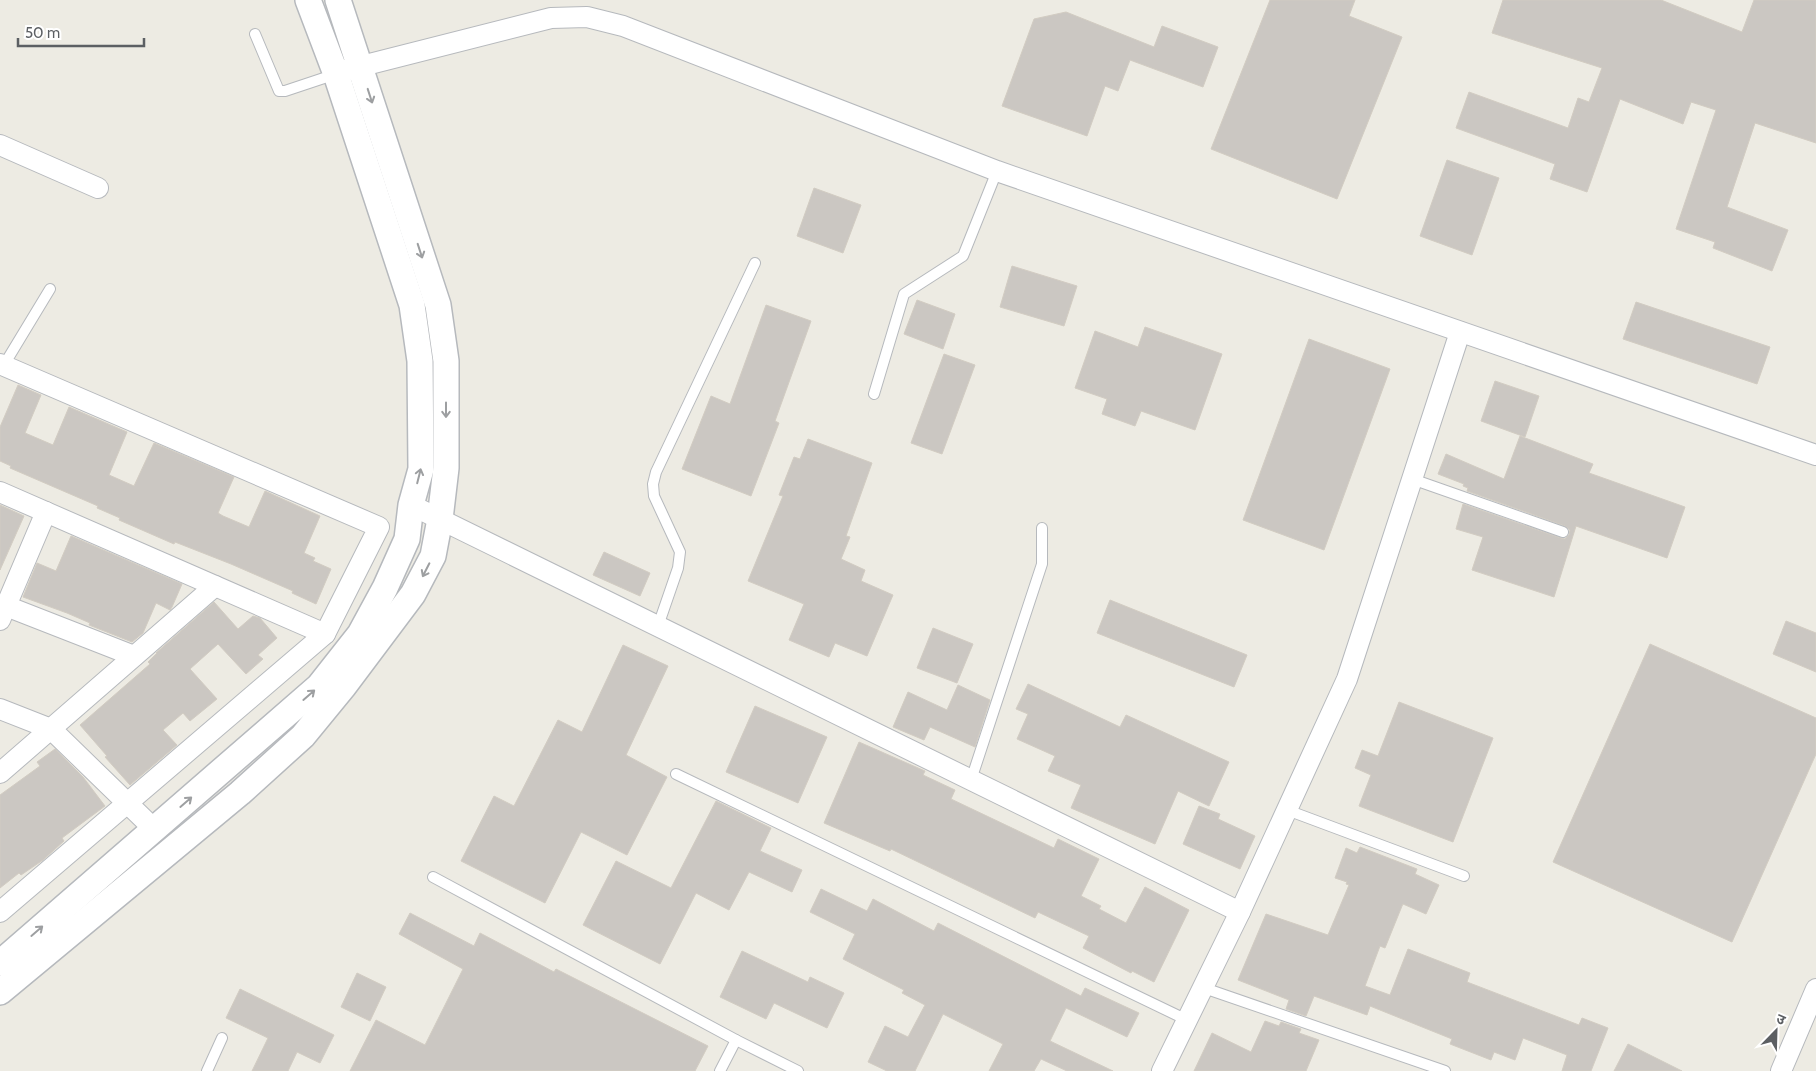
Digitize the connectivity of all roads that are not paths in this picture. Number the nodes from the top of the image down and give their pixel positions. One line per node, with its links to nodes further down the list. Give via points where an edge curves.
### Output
1 (308, 0): 5 (street)
2 (338, 0): 4 (street)
3 (255, 34): 5 (lane, via 279,91)
4 (360, 66): 5 (street); 7 (street, via 551,18 587,16 623,26); 19 (street, one-way to 19, via 438,305 446,361 446,468)
5 (336, 74): 17 (street, one-way to 5, via 421,469 420,361 412,306)
6 (0, 146): 8 (street)
7 (997, 171): 11 (street); 13 (lane, via 963,256 904,294)
8 (98, 188)
9 (755, 263): 24 (lane, via 656,472 654,496 680,552 678,568)
10 (50, 290): 12 (lane)
11 (1460, 332): 14 (street); 15 (street)
12 (2, 365): 25 (street, via 379,527)
13 (874, 394)
14 (1815, 453)
15 (1412, 479): 21 (lane); 33 (street, via 1347,680)
16 (0, 492): 18 (street)
17 (411, 505): 19 (street); 34 (street, one-way to 17, via 325,679 360,634 385,588 407,539)
18 (46, 512): 22 (street); 23 (street)
19 (440, 519): 24 (street); 42 (street, one-way to 42, via 433,556 413,594 303,736 240,793)
20 (1042, 528): 31 (lane, via 1042,564)
21 (1562, 532)
22 (215, 586): 25 (street); 26 (street)
23 (3, 613): 26 (street)
24 (658, 626): 31 (street)
25 (325, 634): 32 (street)
26 (134, 656): 28 (street)
27 (0, 709): 28 (street)
28 (51, 729): 29 (street); 32 (street)
29 (0, 773)
30 (676, 774): 43 (lane)
31 (971, 780): 38 (street)
32 (126, 802): 34 (street); 37 (street)
33 (1287, 810): 35 (lane); 38 (street)
34 (154, 829): 39 (street, one-way to 34)
35 (1464, 876)
36 (433, 877): 45 (lane)
37 (0, 912)
38 (1240, 912): 40 (street)
39 (0, 963)
40 (1204, 988): 43 (street); 50 (lane)
41 (1816, 990): 51 (street)
42 (0, 992)
43 (1186, 1020): 49 (street)
44 (222, 1038): 46 (lane)
45 (736, 1040): 47 (lane); 48 (lane)
46 (207, 1071)
47 (720, 1071)
48 (798, 1071)
49 (1162, 1071)
50 (1445, 1071)
51 (1781, 1071)

